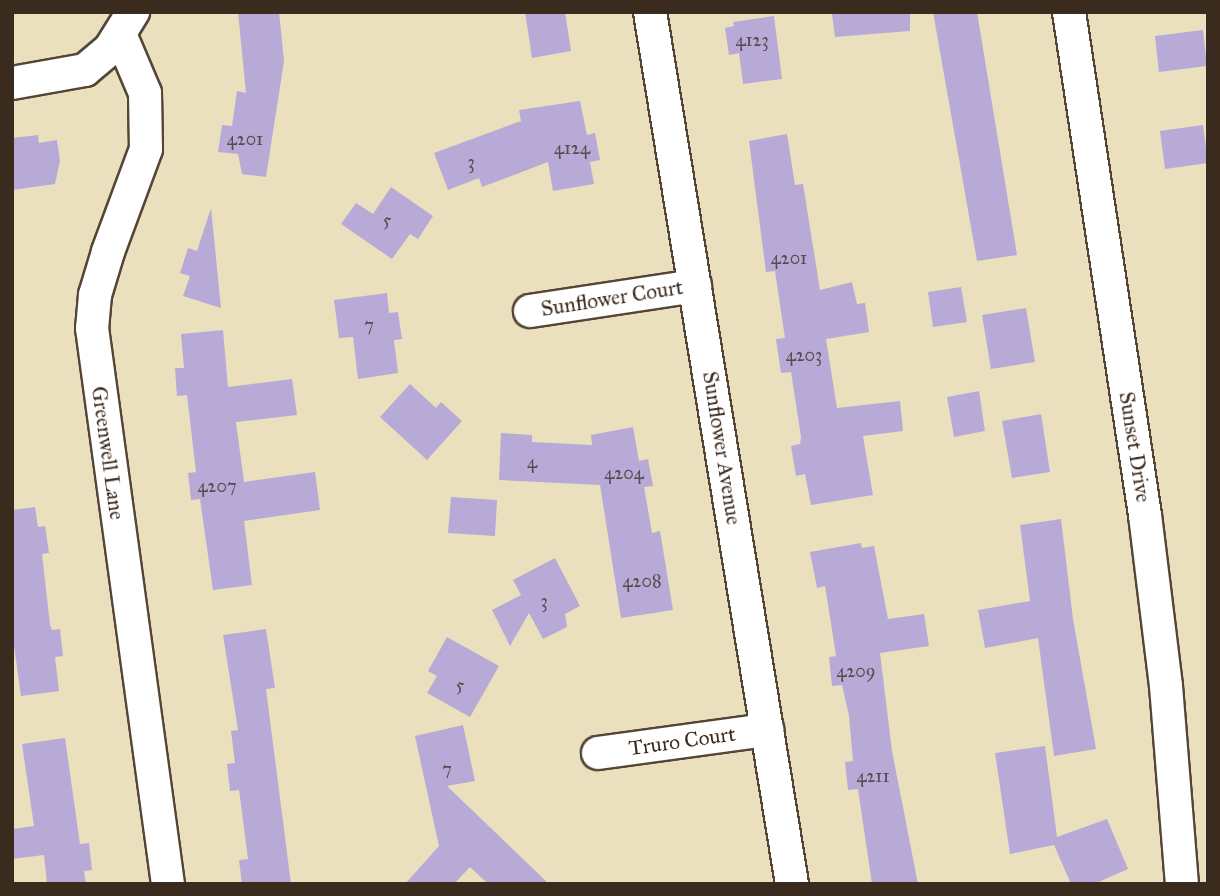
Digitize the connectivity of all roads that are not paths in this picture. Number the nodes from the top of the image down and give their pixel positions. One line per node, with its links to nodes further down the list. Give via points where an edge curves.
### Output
1 (650, 12): 5 (street, Sunflower Avenue)
2 (1069, 12): 11 (street, Sunset Drive, via 1145,515 1169,713)
3 (127, 23): 4 (street, via 110,49 85,70); 9 (street, Greenwell Lane, via 145,93 146,149 95,295 92,328)
4 (12, 83)
5 (695, 286): 6 (street, Sunflower Court); 7 (street, Sunflower Avenue)
6 (530, 311)
7 (767, 730): 8 (street, Truro Court); 10 (street, Sunflower Avenue)
8 (598, 753)
9 (168, 884)
10 (792, 884)
11 (1182, 884)

